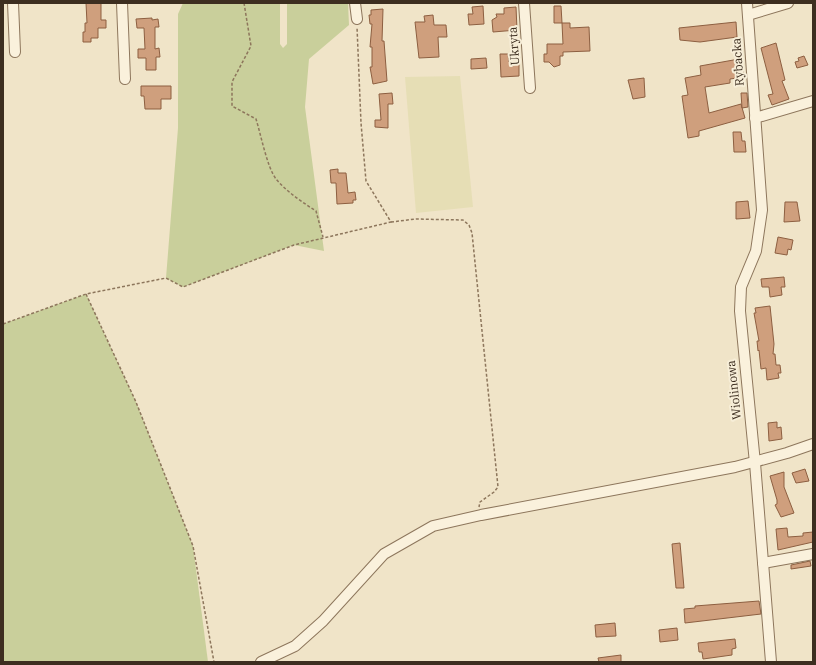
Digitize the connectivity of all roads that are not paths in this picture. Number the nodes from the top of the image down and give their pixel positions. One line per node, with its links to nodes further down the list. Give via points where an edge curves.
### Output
1 (13, 3): 9 (street)
2 (122, 3): 10 (street)
3 (355, 3): 8 (street)
4 (524, 3): 11 (street, Ukryta)
5 (747, 3): 7 (street, Rybacka)
6 (788, 3): 7 (street)
7 (748, 15): 13 (street, Rybacka)
8 (357, 20)
9 (15, 52)
10 (125, 79)
11 (530, 88)
12 (813, 102): 13 (street)
13 (755, 118): 15 (street, Wiolinowa, via 761,222 756,251 741,287 739,301)
14 (813, 444): 15 (street)
15 (755, 463): 17 (street, Wiolinowa); 18 (street, via 440,523 394,547 323,621 295,646)
16 (813, 554): 17 (street)
17 (763, 563): 19 (street, Wiolinowa)
18 (261, 662)
19 (771, 662)

